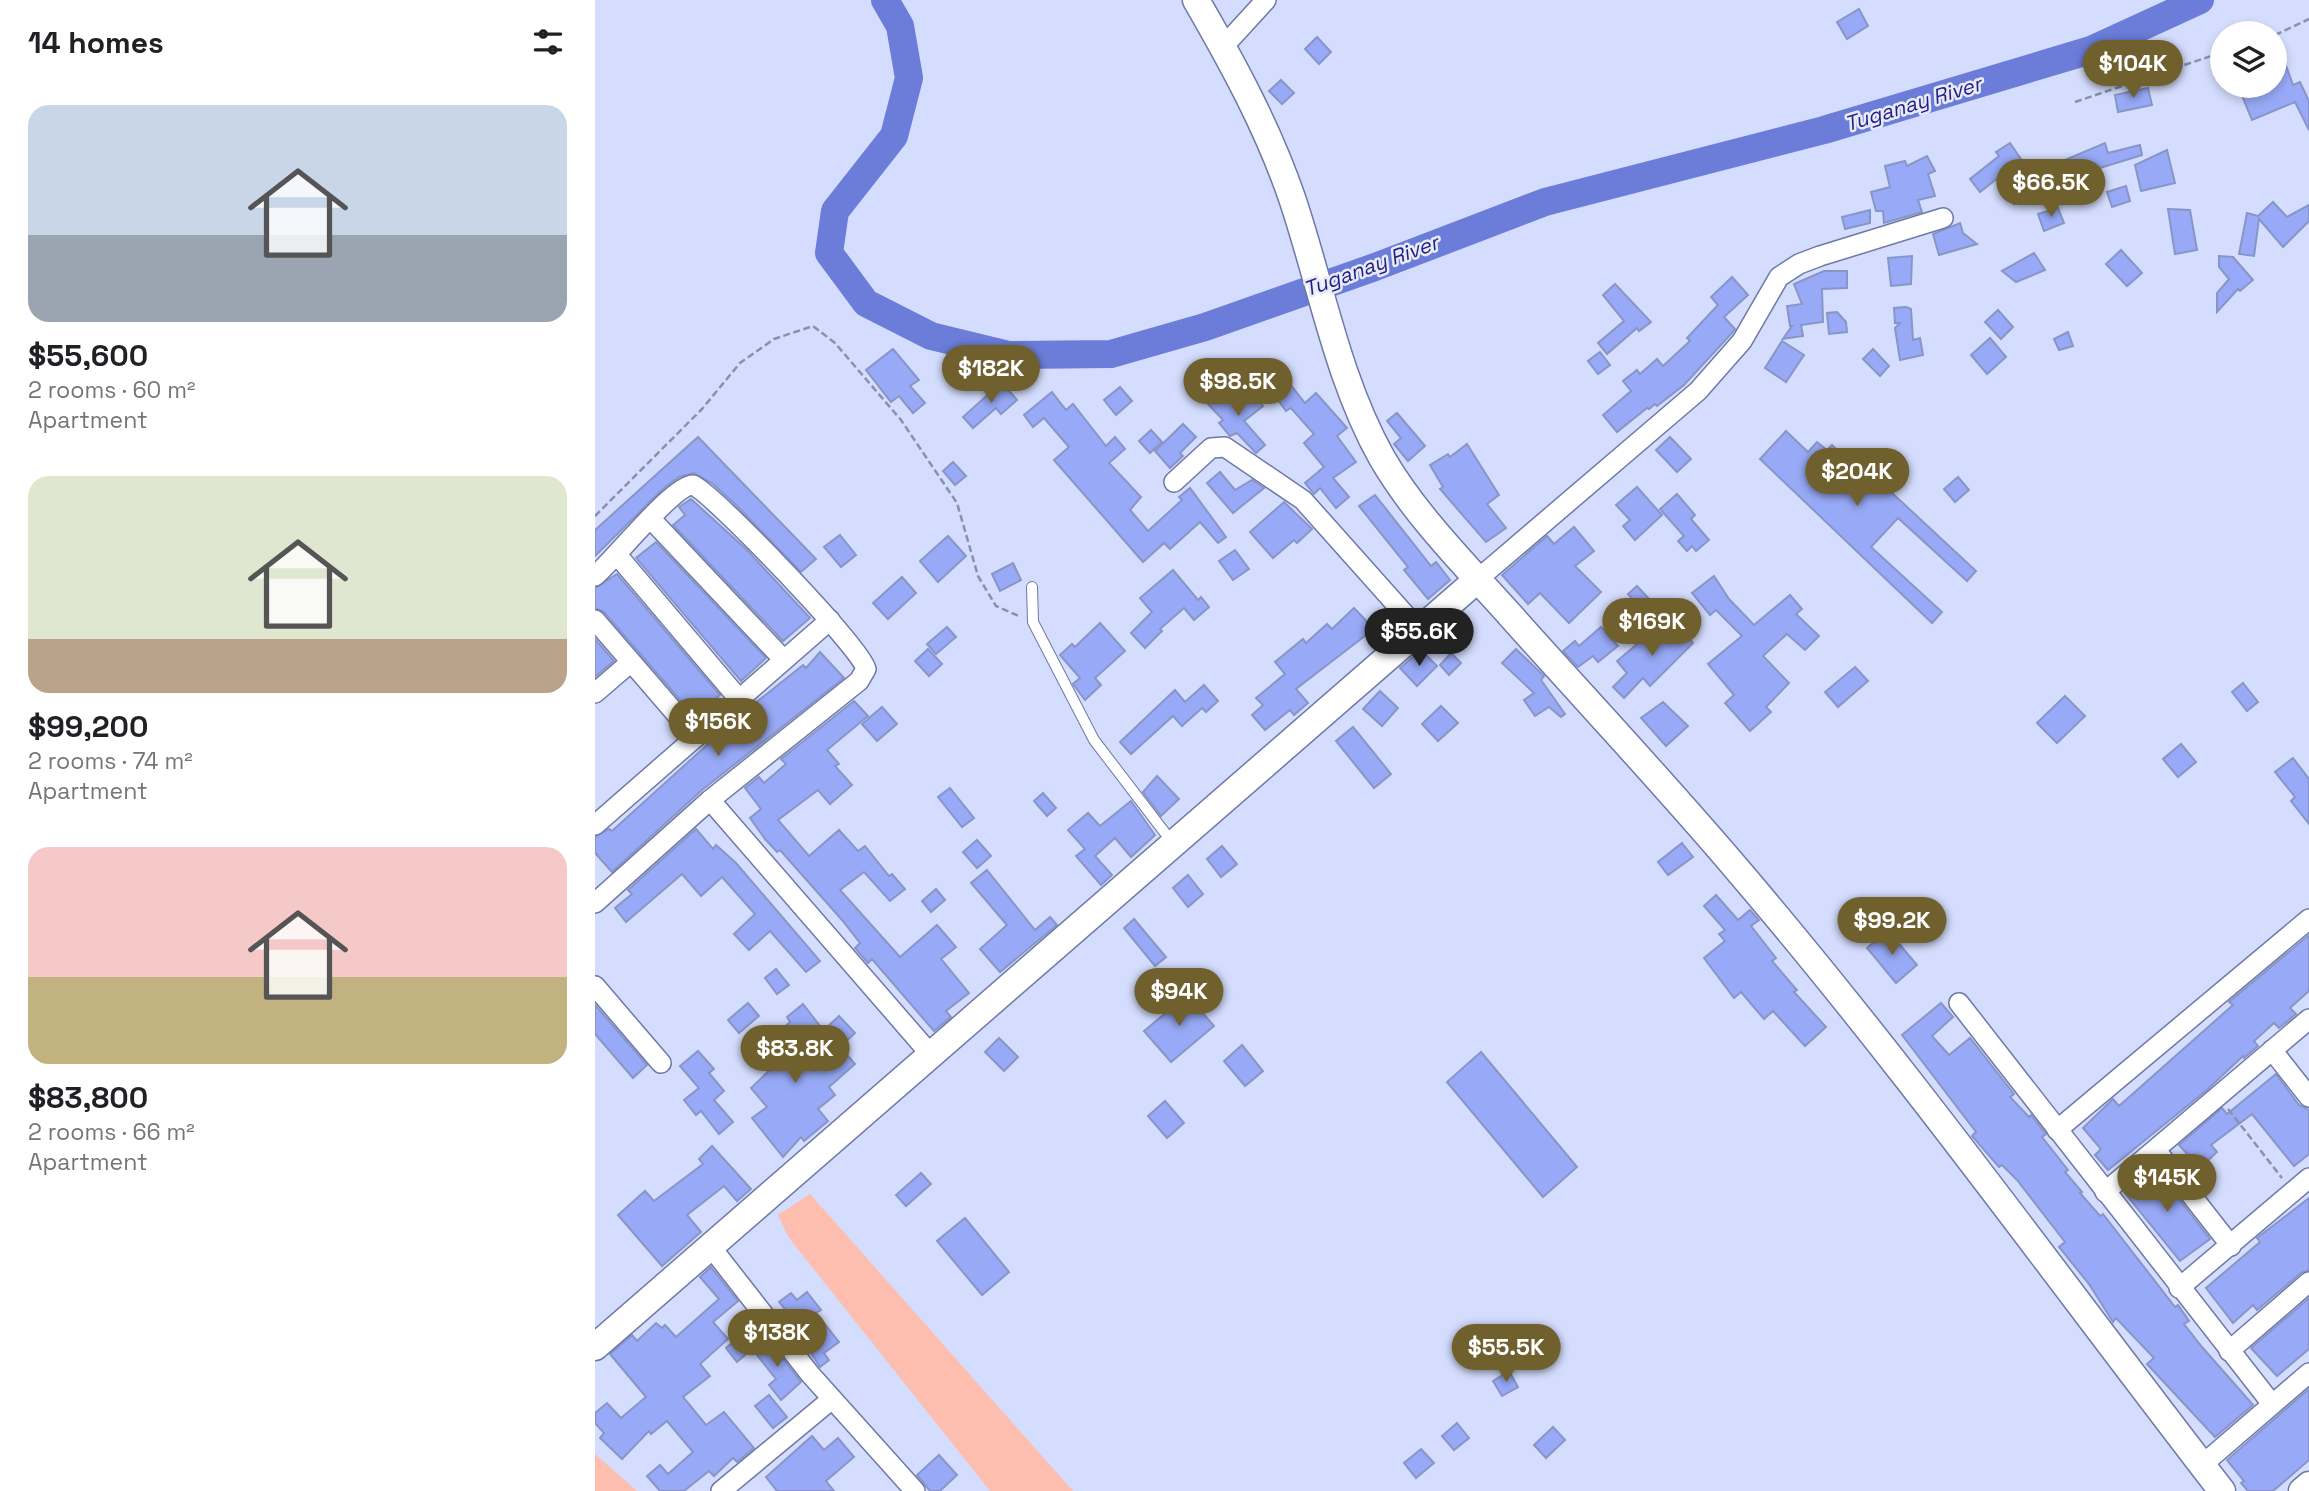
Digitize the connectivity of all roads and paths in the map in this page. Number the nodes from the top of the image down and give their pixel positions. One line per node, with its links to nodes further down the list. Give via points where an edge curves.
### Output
1 (1196, 0): 5 (street)
2 (1266, 0): 5 (street)
3 (2309, 19): 4 (path)
4 (2287, 29)
5 (1223, 47): 14 (street, via 1280,164 1354,397 1383,460)
6 (2210, 56): 7 (path)
7 (2075, 102)
8 (1943, 218): 14 (street, via 1821,256 1779,277 1742,341 1716,374)
9 (1174, 482): 19 (street, via 1211,448 1225,447 1303,500)
10 (595, 516): 18 (path, via 702,409 740,363 774,339 813,326 835,343 901,420 957,503 978,576 996,606)
11 (650, 518): 12 (street); 17 (street, via 681,488 699,487); 20 (street)
12 (618, 556): 13 (street); 23 (street)
13 (595, 576)
14 (1478, 579): 19 (street); 52 (street, via 1815,962 1942,1120)
15 (1032, 587): 18 (lane)
16 (595, 620): 21 (street)
17 (830, 620): 20 (street); 25 (street, via 862,656 864,675)
18 (1033, 622): 27 (lane, via 1094,740)
19 (1418, 629): 27 (street)
20 (784, 660): 23 (street)
21 (631, 662): 22 (street); 24 (street)
22 (595, 693)
23 (740, 699): 24 (street)
24 (696, 737): 26 (street)
25 (710, 800): 28 (street); 34 (street)
26 (599, 814)
27 (1174, 845): 34 (street)
28 (595, 904)
29 (2309, 919): 38 (street)
30 (595, 986): 35 (street)
31 (1959, 1003): 38 (street)
32 (2309, 1019): 33 (street)
33 (2272, 1050): 36 (street); 37 (street)
34 (932, 1056): 44 (street)
35 (661, 1063)
36 (2218, 1096): 39 (street); 41 (path)
37 (2309, 1097)
38 (2057, 1130): 42 (street)
39 (2156, 1150): 42 (street); 43 (street)
40 (2309, 1178): 41 (street)
41 (2293, 1191): 43 (street)
42 (2105, 1192): 46 (street)
43 (2231, 1246): 46 (street)
44 (711, 1247): 47 (street); 50 (street)
45 (2309, 1282): 48 (street)
46 (2179, 1288): 48 (street)
47 (595, 1347)
48 (2229, 1351): 51 (street)
49 (2309, 1373): 51 (street)
50 (832, 1399): 54 (street); 55 (street)
51 (2272, 1404): 52 (street)
52 (2202, 1465): 56 (street)
53 (2309, 1485): 57 (street)
54 (720, 1491)
55 (915, 1491)
56 (2222, 1491)
57 (2302, 1491)

